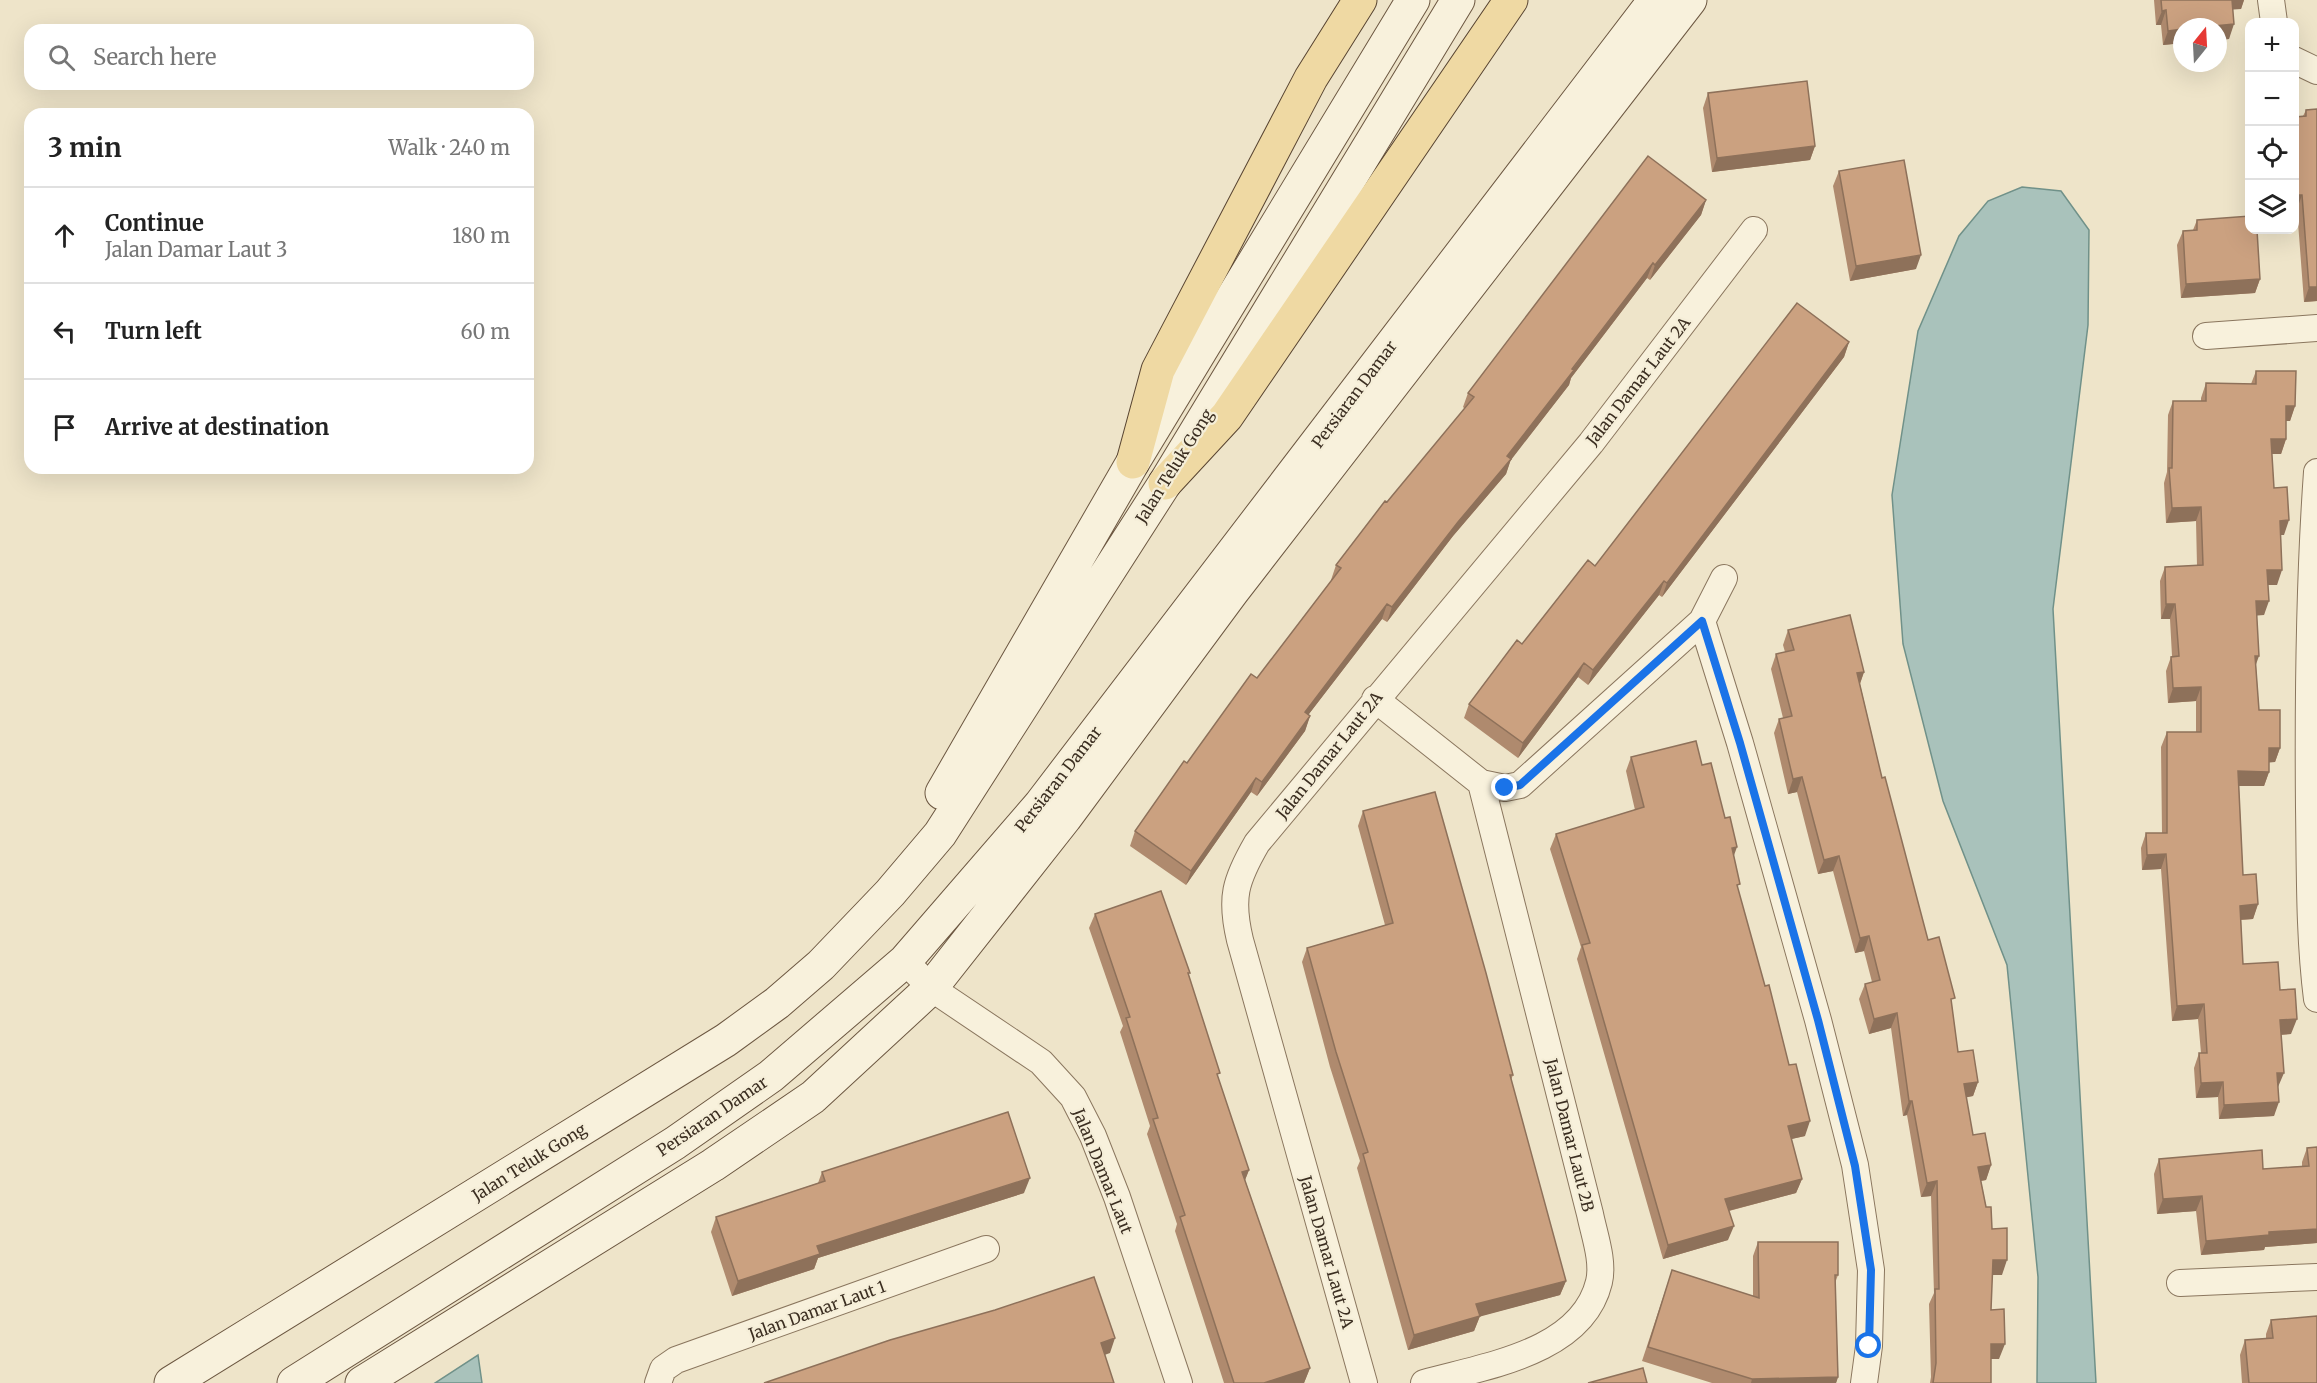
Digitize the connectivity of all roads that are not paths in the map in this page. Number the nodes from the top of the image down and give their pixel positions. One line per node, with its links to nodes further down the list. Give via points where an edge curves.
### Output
1 (1360, 0): 14 (main road, via 1311,78 1158,370)
2 (1458, 0): 16 (street, Jalan Teluk Gong)
3 (1511, 0): 16 (main road, via 1227,416)
4 (1655, 0): 22 (street, Persiaran Damar, via 1040,805)
5 (1690, 0): 23 (street, Persiaran Damar)
6 (2271, 0): 8 (street)
7 (1405, 13): 14 (street, Jalan Teluk Gong)
8 (2273, 18)
9 (2299, 62): 10 (street)
10 (2317, 70)
11 (1754, 230): 19 (street, Jalan Damar Laut 2A, via 1591,443)
12 (2317, 328): 13 (street)
13 (2206, 336)
14 (1133, 462): 21 (street, Jalan Teluk Gong)
15 (2317, 472): 24 (street, via 2310,571 2308,747 2310,896)
16 (1165, 483): 21 (street, Jalan Teluk Gong, via 940,834)
17 (1724, 578): 18 (street)
18 (1702, 621): 20 (street, via 1520,785 1505,788); 35 (street, via 1818,1020 1855,1166 1871,1270)
19 (1375, 699): 20 (street); 33 (street, Jalan Damar Laut 2A, via 1257,843 1234,892 1234,912)
20 (1481, 783): 34 (street, Jalan Damar Laut 2B, via 1590,1214 1600,1281 1589,1309 1570,1331 1532,1352)
21 (868, 916): 28 (street, Jalan Teluk Gong, via 821,965 726,1040)
22 (905, 961): 23 (street, Jalan Damar Laut); 29 (street, Persiaran Damar, via 771,1077 675,1143)
23 (931, 988): 30 (street, Persiaran Damar, via 813,1096 713,1165); 32 (street, Jalan Damar Laut, via 1041,1062 1073,1097 1117,1197)
24 (2317, 999)
25 (986, 1249): 31 (street, Jalan Damar Laut 1, via 676,1360 663,1369)
26 (2317, 1277): 27 (street)
27 (2180, 1283)
28 (171, 1383)
29 (294, 1383)
30 (362, 1383)
31 (658, 1383)
32 (1179, 1383)
33 (1364, 1383)
34 (1424, 1383)
35 (1864, 1383)

